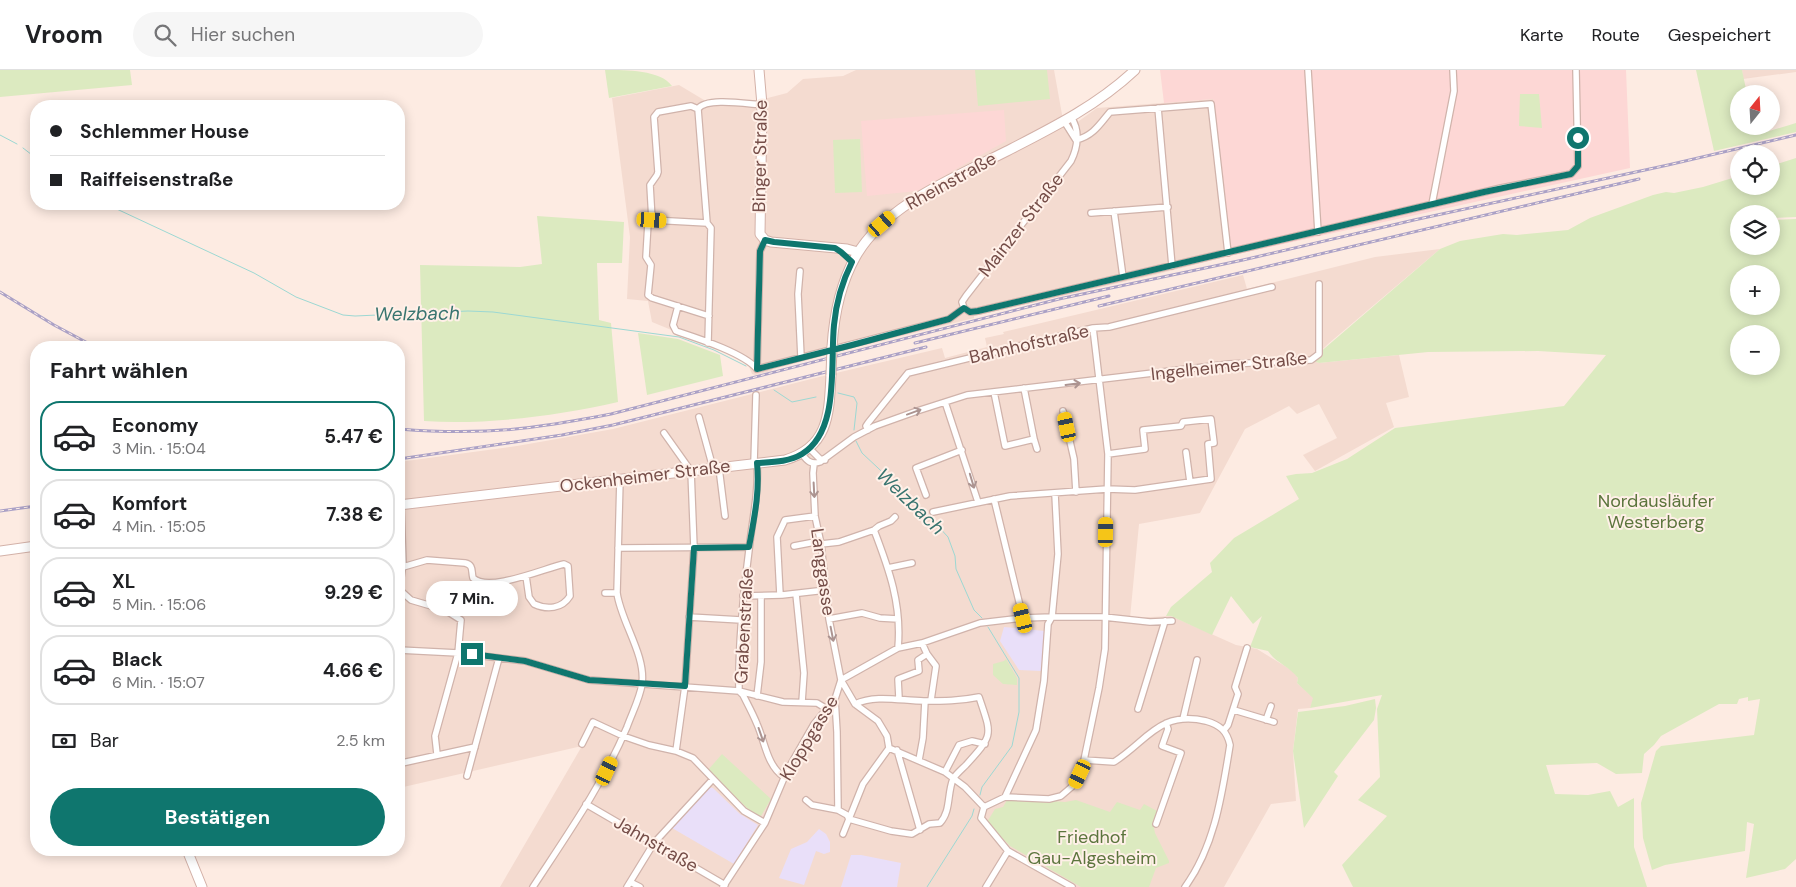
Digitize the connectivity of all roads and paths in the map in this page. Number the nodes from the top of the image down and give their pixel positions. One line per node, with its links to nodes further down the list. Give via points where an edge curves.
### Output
1 (759, 70): 6 (main road, Binger Straße)
2 (1135, 70): 9 (main road, Rheinstraße, via 1107,94)
3 (1308, 70): 17 (street)
4 (1453, 70): 11 (street, via 1454,92)
5 (1576, 70): 11 (street, via 1578,166 1575,171)
6 (762, 105): 8 (street, via 709,102); 18 (main road, Binger Straße, via 760,231)
7 (1158, 108): 10 (street, via 1110,112 1092,133); 12 (street); 21 (street, via 1211,104)
8 (698, 109): 15 (street, via 691,106 658,112 654,118 658,175 650,185); 16 (street)
9 (1068, 119): 10 (street, Mainzer Straße, via 1076,127); 20 (main road, Rheinstraße, via 906,205 882,224)
10 (1076, 140): 29 (street, Mainzer Straße, via 1071,161 966,296 962,302)
11 (1432, 204): 17 (street)
12 (1168, 207): 13 (street); 23 (street)
13 (1114, 211): 14 (street); 25 (street)
14 (1091, 213)
15 (652, 220): 16 (street); 28 (street, via 648,223 646,257 650,265 648,295)
16 (707, 223): 30 (street, via 711,228)
17 (1318, 232): 21 (street)
18 (765, 240): 19 (main road); 34 (street, Binger Straße, via 760,251)
19 (835, 248): 20 (main road); 22 (main road)
20 (858, 252): 22 (main road, Rheinstraße)
21 (1228, 253): 23 (street)
22 (852, 262): 47 (main road, Rheinstraße, bridge, via 834,322 830,406 821,434)
23 (1172, 266): 25 (street)
24 (800, 271): 33 (street)
25 (1123, 277): 29 (street, via 978,311 970,312)
26 (1319, 284): 35 (street, Ingelheimer Straße, via 1319,354 1311,360 1229,364)
27 (1272, 287): 31 (street, Bahnhofstraße, via 1109,327)
28 (678, 306): 30 (street); 32 (street, via 672,325 676,331)
29 (964, 308): 33 (street, via 949,319)
30 (709, 316): 32 (street)
31 (1093, 328): 35 (street); 42 (street, Bahnhofstraße, via 908,373 868,423)
32 (708, 343): 34 (street, via 752,362)
33 (801, 357): 34 (street)
34 (757, 369)
35 (1099, 381): 36 (street, Ingelheimer Straße, one-way to 35); 49 (street)
36 (1024, 388): 37 (street, Ingelheimer Straße); 44 (street)
37 (994, 392): 39 (street, Ingelheimer Straße); 44 (street, via 1005,446)
38 (756, 395): 51 (street, Grabenstraße)
39 (945, 402): 42 (street, Ingelheimer Straße, one-way to 39); 46 (street)
40 (1063, 411): 58 (street, via 1074,459)
41 (699, 417): 53 (street)
42 (868, 430): 50 (street)
43 (664, 433): 54 (street)
44 (1034, 439): 45 (street)
45 (1037, 449)
46 (962, 450): 60 (street, via 916,468); 62 (street, one-way to 62)
47 (806, 451): 50 (street); 51 (main road, Ockenheimer Straße, via 785,460); 52 (street, via 805,459)
48 (1186, 452): 56 (street)
49 (1108, 454): 56 (street, via 1145,449 1143,430 1211,419 1214,443 1208,444 1211,479); 57 (street)
50 (825, 460): 52 (street)
51 (756, 463): 53 (main road, Ockenheimer Straße); 72 (street, Grabenstraße, via 759,478 757,502)
52 (814, 464): 66 (street, Langgasse, one-way to 66)
53 (716, 468): 54 (main road, Ockenheimer Straße); 65 (street)
54 (692, 471): 55 (main road, Ockenheimer Straße); 74 (street)
55 (620, 479): 63 (main road, Ockenheimer Straße); 73 (street)
56 (1190, 482): 57 (street, via 1135,490)
57 (1107, 490): 58 (street); 90 (street)
58 (1076, 492): 59 (street)
59 (1055, 494): 61 (street); 89 (street, via 1058,554)
60 (926, 495)
61 (994, 499): 62 (street); 92 (street)
62 (978, 502): 64 (street)
63 (405, 504)
64 (933, 512)
65 (725, 516)
66 (815, 516): 69 (street, Langgasse); 85 (street, via 786,520 777,537)
67 (896, 517): 68 (street)
68 (874, 530): 69 (street, via 839,542); 78 (street)
69 (820, 543): 70 (street); 80 (street, Langgasse)
70 (794, 546)
71 (30, 547): 75 (main road)
72 (749, 547): 74 (street); 86 (street, Grabenstraße)
73 (618, 548): 74 (street); 82 (street)
74 (694, 548): 88 (street)
75 (0, 551)
76 (912, 563): 78 (street)
77 (405, 566): 79 (street, via 427,560 465,562 472,567 473,578 480,582)
78 (888, 568): 93 (street, via 894,584)
79 (526, 576): 79 (street, via 529,597 534,604 553,608 570,596 567,565 561,564)
80 (826, 590): 83 (street); 91 (street, Langgasse)
81 (606, 593): 82 (street)
82 (617, 593): 104 (street, via 639,658)
83 (796, 594): 85 (street); 111 (street, via 804,674)
84 (405, 595): 99 (street, via 450,612 461,620)
85 (780, 595): 87 (street)
86 (743, 596): 87 (street); 94 (street, Grabenstraße)
87 (761, 596): 107 (street, via 761,662)
88 (689, 617): 94 (street); 105 (street)
89 (1052, 617): 90 (street); 92 (street); 138 (street, via 1048,624 1036,730)
90 (1104, 617): 114 (street, via 1168,621); 131 (street, via 1104,659)
91 (829, 618): 93 (street, via 862,613); 103 (street, Langgasse, one-way to 103)
92 (1023, 618): 95 (street, via 980,623)
93 (898, 619): 96 (street)
94 (741, 620): 106 (street, Grabenstraße)
95 (922, 643): 96 (street); 100 (street)
96 (898, 648): 103 (street)
97 (1247, 648): 116 (street, via 1235,687 1238,694)
98 (405, 650): 99 (street)
99 (458, 653): 101 (street); 129 (street, via 435,736)
100 (927, 654): 108 (street, via 918,660 919,670 898,679); 110 (street, via 936,666)
101 (499, 658): 104 (street, via 525,661 589,680); 125 (street)
102 (1197, 660): 117 (street)
103 (842, 680): 109 (street, Kloppgasse); 112 (street, Langgasse)
104 (642, 683): 105 (street); 122 (street)
105 (685, 686): 106 (street); 128 (street)
106 (740, 691): 107 (street); 135 (street, Grabenstraße, one-way to 135, via 758,726 770,761 776,772)
107 (757, 696): 111 (street, via 783,702)
108 (899, 698): 110 (street); 112 (street, via 863,700)
109 (835, 699): 115 (street, Kloppgasse); 142 (street)
110 (928, 701): 124 (street, via 955,702 978,697 989,726); 130 (street)
111 (802, 702): 115 (street)
112 (855, 704): 126 (street, via 878,721 887,736)
113 (1271, 706): 118 (street)
114 (1138, 708)
115 (827, 709): 135 (street, Kloppgasse, via 802,742)
116 (1234, 710): 118 (street); 121 (street)
117 (1183, 719): 120 (street); 121 (street, via 1205,721)
118 (1266, 720): 119 (street)
119 (1274, 722)
120 (1166, 723): 131 (street, via 1155,728 1114,762); 145 (street, via 1168,729 1162,746 1181,753)
121 (1224, 730): 158 (street, via 1230,745 1211,838 1197,871)
122 (623, 736): 123 (street, via 593,722); 128 (street); 140 (street, via 607,771)
123 (582, 744)
124 (985, 744): 133 (street, via 972,741 960,745); 137 (street)
125 (475, 747): 129 (street); 134 (street)
126 (889, 748): 127 (street); 143 (street, via 863,784)
127 (897, 750): 130 (street); 146 (street)
128 (676, 751): 136 (street, via 693,758)
129 (436, 754): 132 (street)
130 (919, 760): 133 (street)
131 (1084, 760): 138 (street, via 1075,784 1061,796 1049,799)
132 (405, 762)
133 (945, 772): 137 (street)
134 (467, 776)
135 (784, 777): 144 (street, Kloppgasse)
136 (713, 779): 144 (street, via 744,810); 148 (street)
137 (953, 779): 141 (street); 146 (street, via 945,817 940,823 929,824)
138 (1005, 797): 141 (street)
139 (806, 800): 142 (street, via 812,805)
140 (586, 804): 148 (street, Jahnstraße); 154 (street)
141 (984, 807): 149 (street, via 981,818)
142 (838, 810): 143 (street)
143 (848, 819): 146 (street, via 892,831 912,834); 147 (street)
144 (765, 823): 152 (street, Kloppgasse)
145 (1156, 824)
146 (920, 830)
147 (843, 834)
148 (654, 844): 151 (street); 152 (street, Jahnstraße)
149 (1008, 850): 156 (street); 157 (street)
150 (189, 856): 153 (main road)
151 (628, 884): 155 (street)
152 (724, 886)
153 (202, 887)
154 (533, 887)
155 (640, 887)
156 (986, 887)
157 (1072, 887)
158 (1185, 887)

